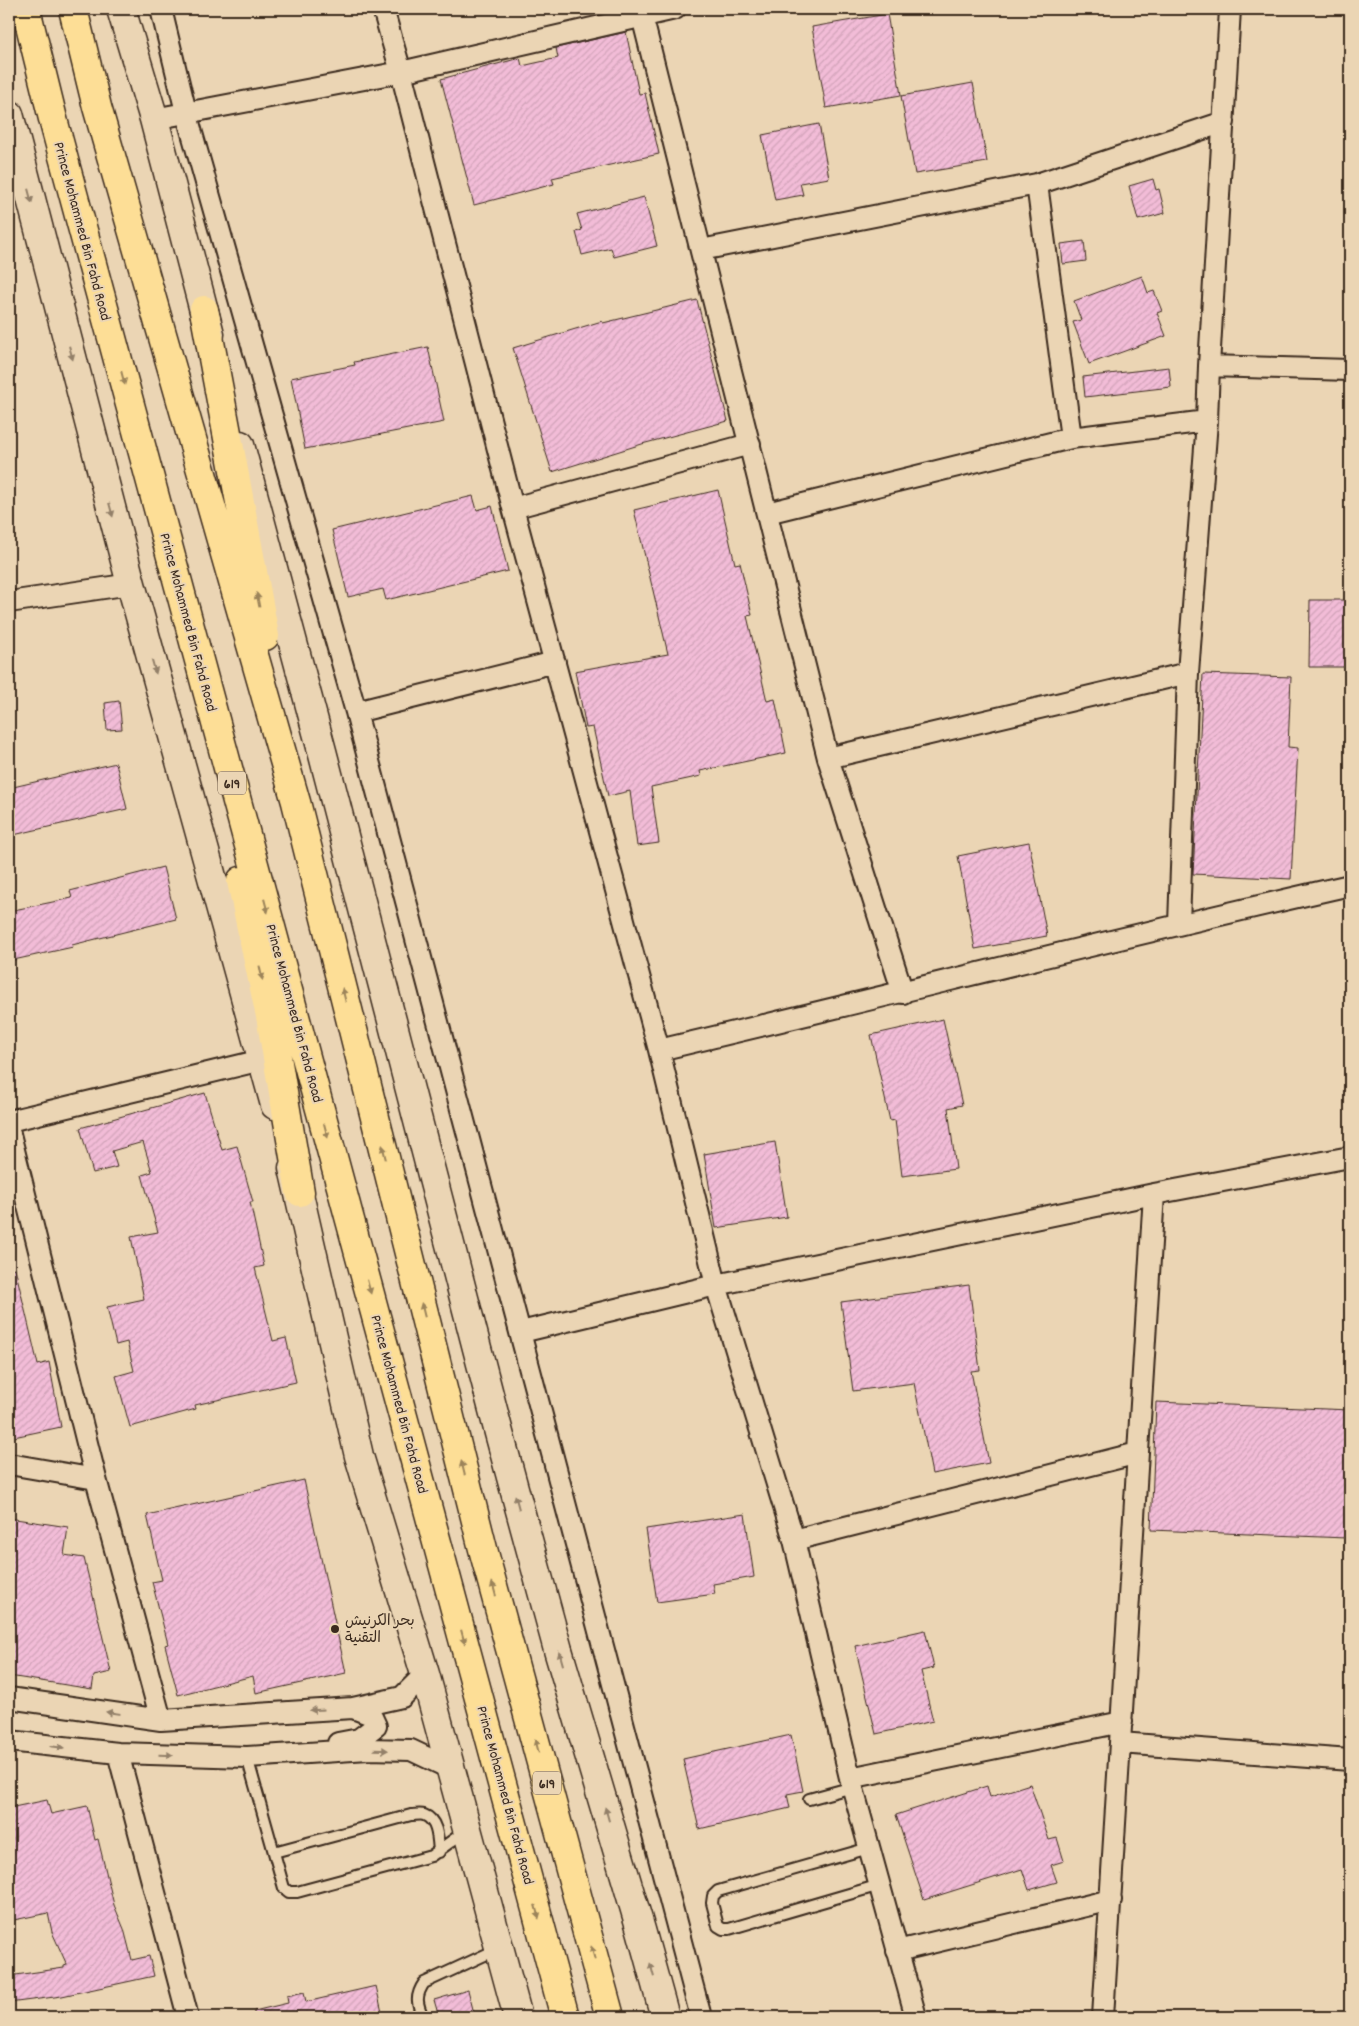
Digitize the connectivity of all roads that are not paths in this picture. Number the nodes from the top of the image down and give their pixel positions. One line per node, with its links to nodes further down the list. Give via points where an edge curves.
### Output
1 (15, 9): 15 (highway)
2 (26, 9): 15 (highway, Prince Mohammed Bin Fahd Road / 619)
3 (73, 9): 33 (highway, 619, via 97,107)
4 (122, 9): 13 (main road)
5 (161, 9): 11 (street)
6 (383, 9): 10 (street)
7 (675, 9): 9 (street)
8 (1230, 9): 14 (street)
9 (642, 16): 10 (street); 17 (street)
10 (401, 72): 11 (street); 24 (street)
11 (186, 112): 13 (street); 31 (street)
12 (9, 114): 26 (main road, one-way to 26)
13 (154, 119): 18 (main road)
14 (1224, 122): 16 (street); 19 (street)
15 (54, 123): 27 (highway, Prince Mohammed Bin Fahd Road / 619, one-way to 27)
16 (1037, 184): 17 (street); 22 (street)
17 (701, 250): 23 (street)
18 (204, 310): 33 (highway, one-way to 18); 76 (main road, one-way to 18, via 498,1433 320,741)
19 (1209, 366): 20 (street); 21 (street)
20 (1350, 370)
21 (1207, 421): 22 (street); 30 (street)
22 (1071, 438): 25 (street)
23 (750, 444): 24 (street); 25 (street)
24 (514, 508): 29 (street)
25 (767, 513): 32 (street)
26 (130, 584): 28 (street); 38 (main road, one-way to 38)
27 (183, 600): 42 (highway, one-way to 42, via 270,1016); 74 (highway, Prince Mohammed Bin Fahd Road / 619, one-way to 74)
28 (9, 602)
29 (555, 662): 31 (street); 37 (street)
30 (1188, 674): 32 (street); 35 (street)
31 (356, 712): 45 (street)
32 (828, 758): 36 (street)
33 (296, 802): 75 (highway, 619, one-way to 33, via 483,1549)
34 (1350, 885): 35 (street)
35 (1179, 924): 36 (street)
36 (903, 993): 37 (street)
37 (660, 1050): 44 (street)
38 (262, 1060): 39 (street); 42 (main road)
39 (9, 1121)
40 (9, 1130): 48 (street)
41 (1350, 1157): 43 (street)
42 (300, 1192): 50 (main road, via 359,1456)
43 (1154, 1194): 44 (street); 46 (street)
44 (716, 1285): 45 (street); 49 (street)
45 (521, 1332): 77 (street)
46 (1138, 1453): 49 (street); 54 (street)
47 (9, 1464): 48 (street)
48 (96, 1479): 53 (street)
49 (794, 1540): 61 (street)
50 (425, 1674): 52 (street, via 402,1696); 60 (main road)
51 (9, 1698): 53 (street, one-way to 51)
52 (353, 1708): 53 (street, one-way to 53); 58 (street, via 372,1715 376,1726 359,1739)
53 (161, 1720)
54 (1122, 1722): 56 (street); 61 (street)
55 (9, 1741): 57 (street, one-way to 57)
56 (1120, 1743): 59 (street); 68 (street)
57 (118, 1754): 58 (street, one-way to 58); 71 (street)
58 (247, 1757): 60 (street, one-way to 60, via 368,1749 411,1750); 65 (lane)
59 (1350, 1760)
60 (451, 1769): 63 (main road)
61 (852, 1783): 62 (lane); 64 (street)
62 (809, 1799)
63 (468, 1829): 66 (lane); 69 (main road)
64 (869, 1848): 67 (street); 67 (lane, via 718,1891 712,1903 718,1926 729,1929)
65 (274, 1852): 66 (lane, via 412,1815 424,1815 432,1821); 66 (lane, via 284,1888 289,1892)
66 (439, 1852)
67 (880, 1886): 70 (street)
68 (1111, 1900): 70 (street); 79 (street)
69 (499, 1949): 72 (lane, via 424,1983 418,1992 417,2003); 73 (main road)
70 (897, 1950): 78 (street)
71 (188, 2017)
72 (423, 2017)
73 (518, 2017)
74 (565, 2017)
75 (610, 2017)
76 (665, 2017)
77 (701, 2017)
78 (916, 2017)
79 (1103, 2017)

